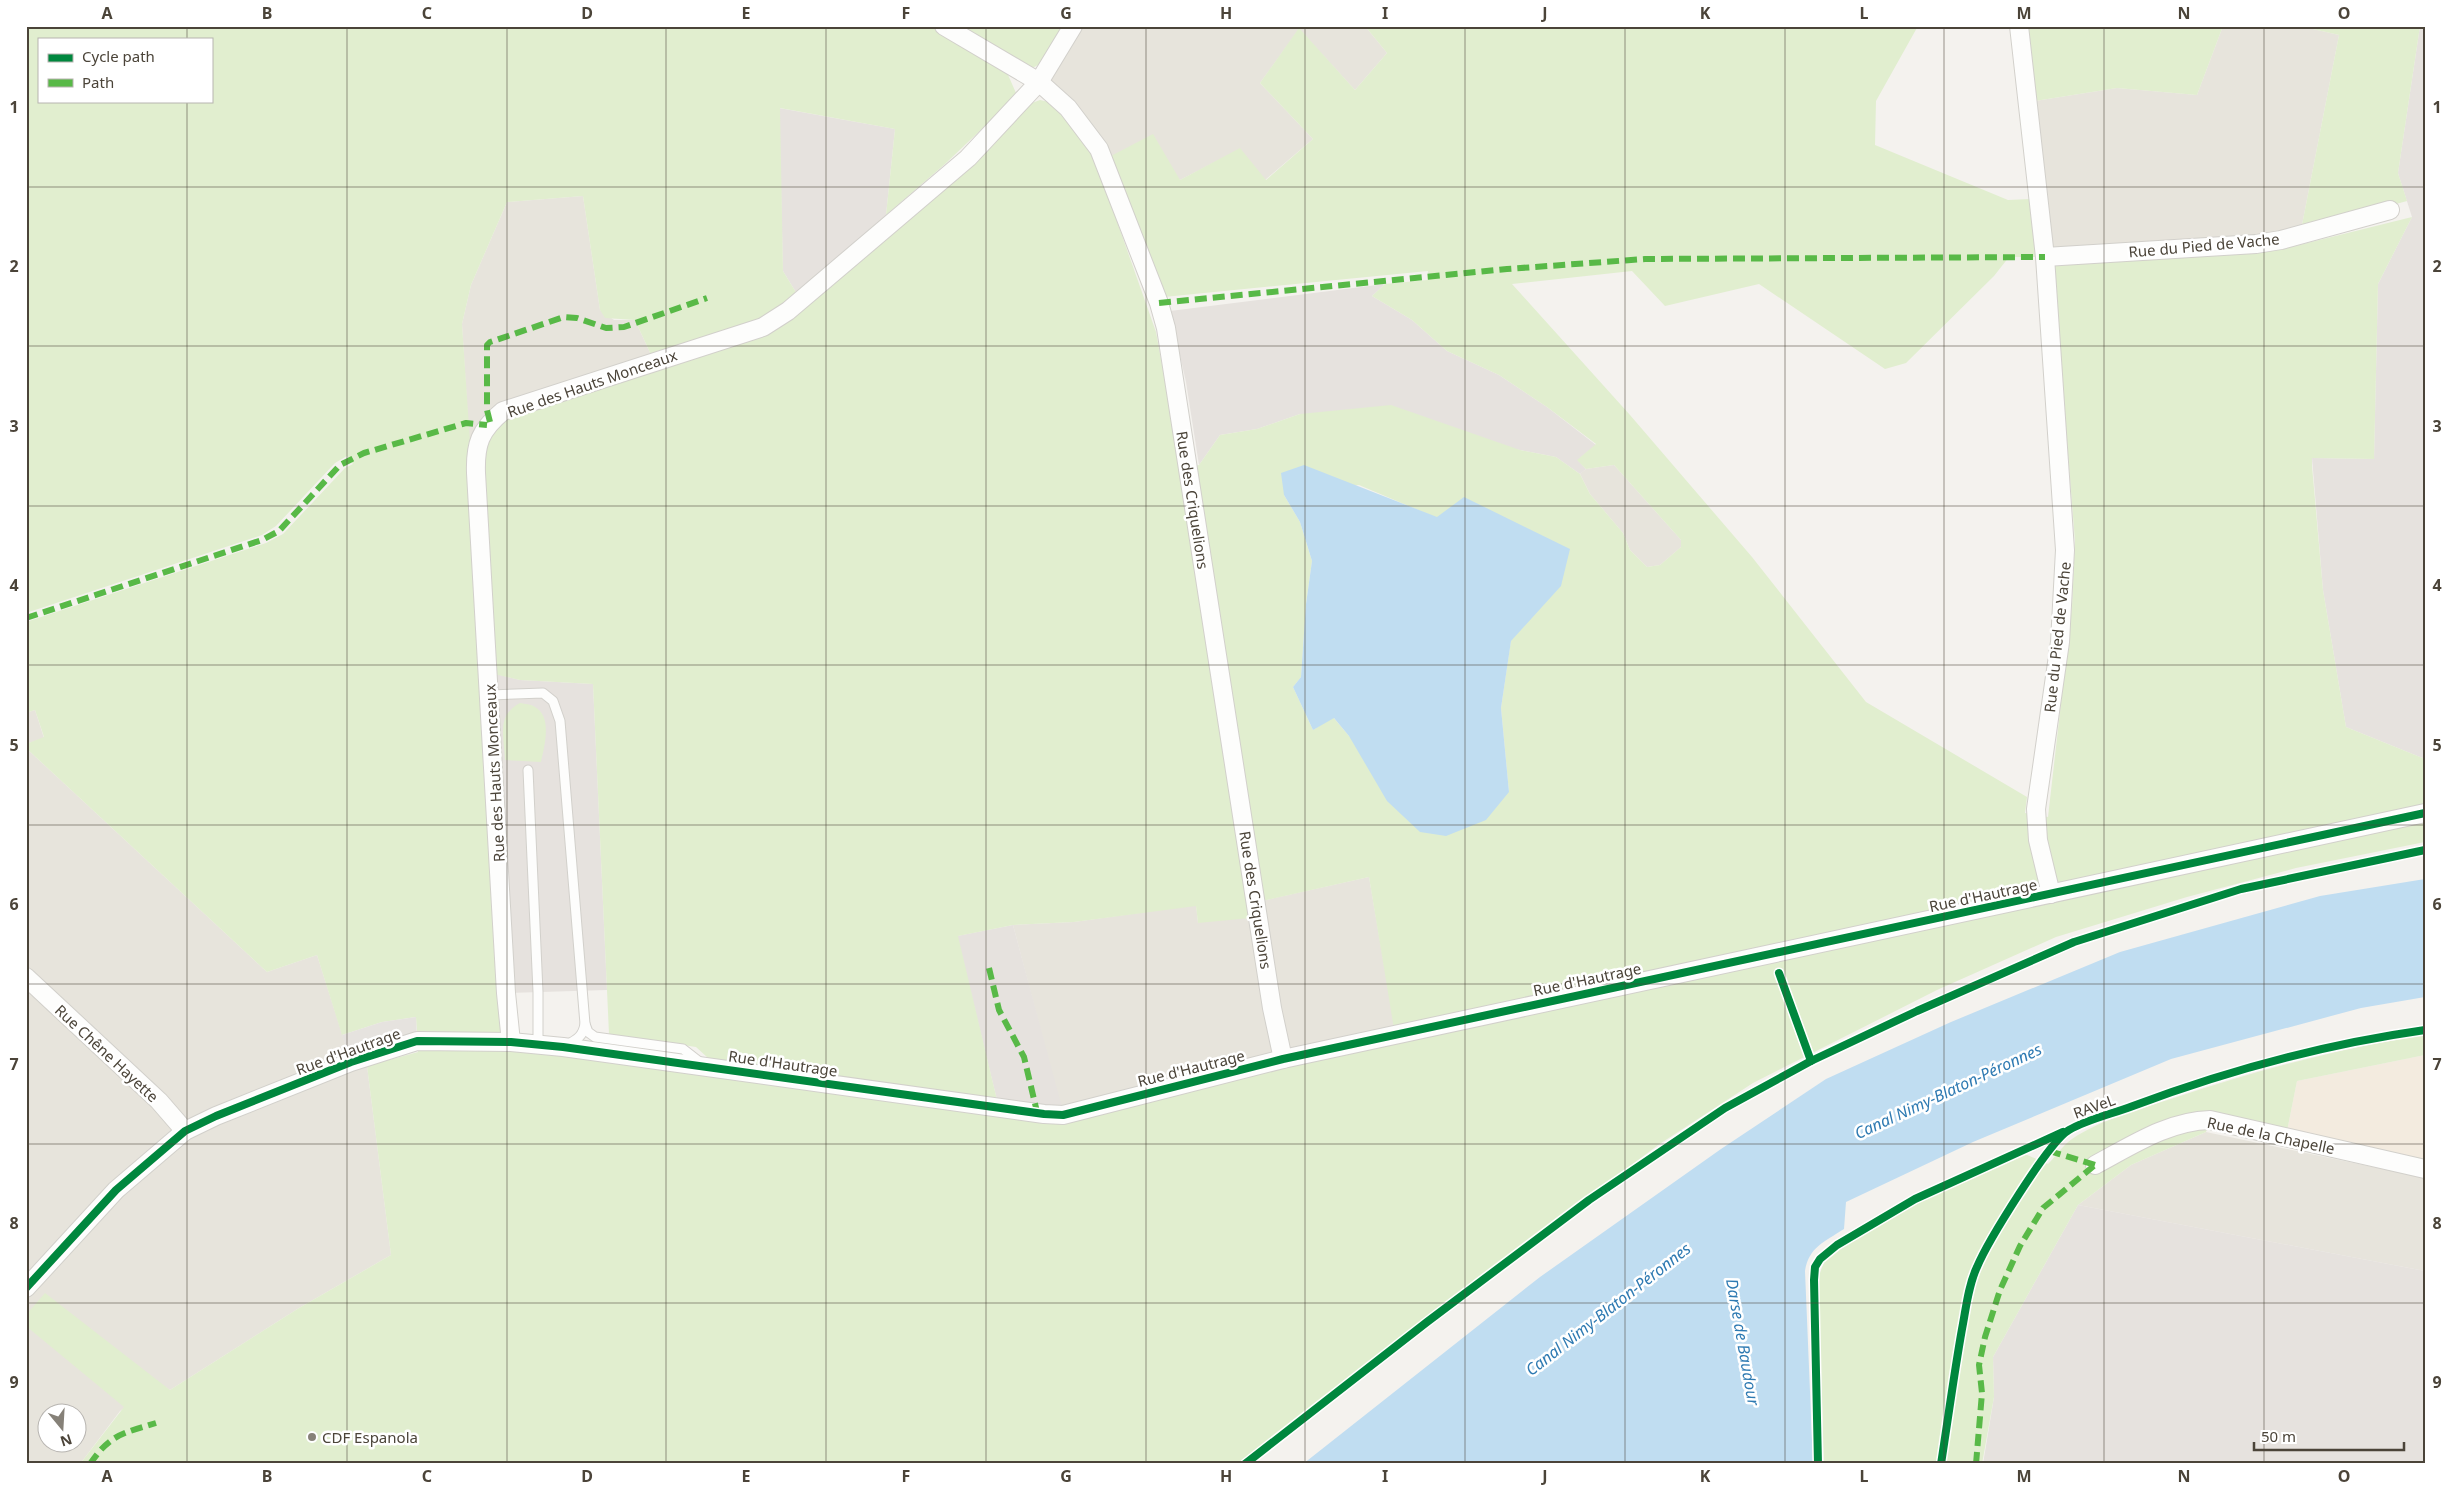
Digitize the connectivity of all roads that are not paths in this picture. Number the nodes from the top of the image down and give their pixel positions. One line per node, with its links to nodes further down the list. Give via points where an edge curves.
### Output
1 (944, 26): 4 (street, Rue des Criquelions)
2 (1073, 26): 4 (street, Rue des Hauts Monceaux)
3 (2019, 26): 6 (street, Rue du Pied de Vache)
4 (1039, 82): 7 (street, Rue des Hauts Monceaux, via 968,158 788,311 763,327 517,406 503,411 487,424 475,456); 16 (street, Rue des Criquelions, via 1068,108 1099,149 1166,328 1272,1008)
5 (2390, 210): 6 (street, Rue du Pied de Vache, via 2282,240 2256,244)
6 (2045, 257): 10 (street, Rue du Pied de Vache, via 2065,550 2060,642 2036,809 2038,840)
7 (490, 695): 12 (lane, via 543,693 553,701 560,721); 13 (street, Rue des Hauts Monceaux)
8 (528, 770): 14 (lane)
9 (2425, 813): 10 (street, Rue d'Hautrage)
10 (2051, 894): 16 (street, Rue d'Hautrage)
11 (26, 977): 18 (street, Rue Chêne Hayette, via 159,1101)
12 (585, 1024): 15 (lane, via 579,1038); 17 (lane, via 595,1037 683,1049)
13 (511, 1042): 14 (street, Rue d'Hautrage); 18 (street, Rue d'Hautrage, via 417,1041 351,1062)
14 (538, 1045): 15 (street, Rue d'Hautrage)
15 (563, 1047): 17 (street, Rue d'Hautrage)
16 (1283, 1059): 17 (street, Rue d'Hautrage, via 1063,1114)
17 (705, 1067)
18 (185, 1131): 21 (street, Rue d'Hautrage, via 116,1190)
19 (2095, 1165): 20 (street, Rue de la Chapelle, via 2161,1131 2210,1120)
20 (2425, 1168)
21 (26, 1288)

